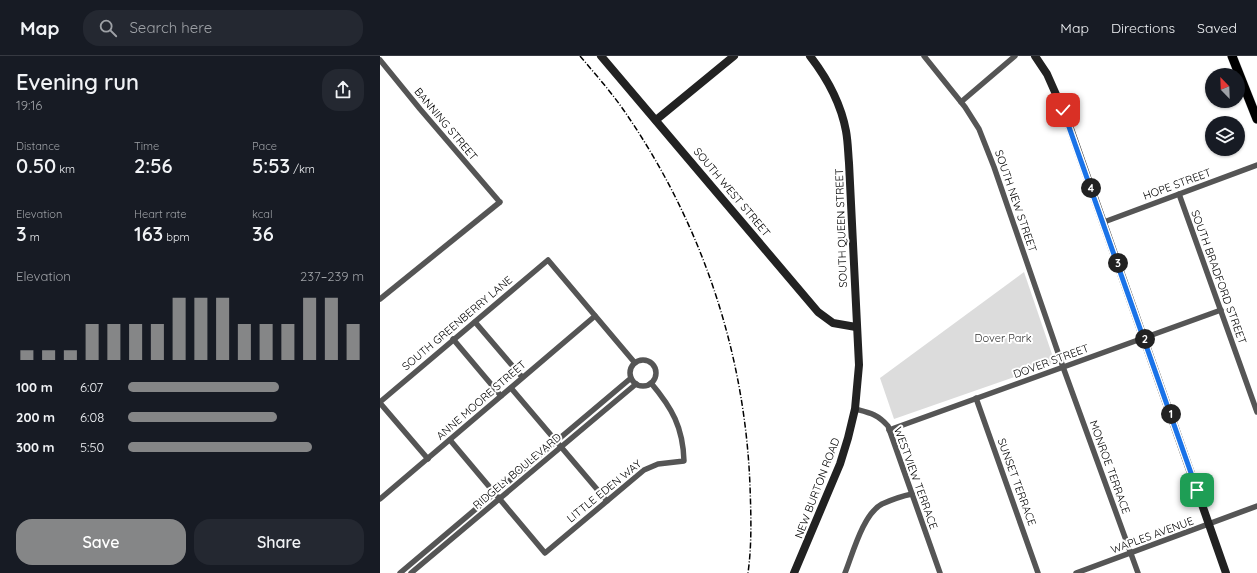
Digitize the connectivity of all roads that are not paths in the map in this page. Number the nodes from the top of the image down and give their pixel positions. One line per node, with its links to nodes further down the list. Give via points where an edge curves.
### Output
1 (601, 56): 11 (street, SOUTH WEST STREET)
2 (734, 56): 11 (street)
3 (810, 56): 19 (street, SOUTH QUEEN STREET, via 833,93 846,132)
4 (924, 56): 9 (street, SOUTH NEW STREET)
5 (1015, 56): 9 (street)
6 (1035, 56): 14 (street, via 1057,94)
7 (1232, 56): 10 (main road)
8 (380, 60): 15 (street, BANNING STREET, via 499,201)
9 (961, 102): 23 (street, SOUTH NEW STREET, via 979,129 994,167)
10 (1257, 119)
11 (656, 120): 19 (street, SOUTH WEST STREET, via 818,312 833,323)
12 (1257, 165): 13 (street, HOPE STREET)
13 (1179, 194): 14 (street, HOPE STREET); 16 (street, SOUTH BRADFORD STREET)
14 (1104, 222): 20 (street)
15 (380, 299)
16 (1221, 310): 20 (street, DOVER STREET); 32 (street, SOUTH BRADFORD STREET)
17 (595, 316): 18 (street, SOUTH GREENBERRY LANE, via 548,260); 22 (street); 24 (street, ANNE MOORE STREET)
18 (475, 322): 21 (street, SOUTH GREENBERRY LANE); 24 (street)
19 (856, 328): 33 (street, SOUTH QUEEN STREET, via 859,365)
20 (1144, 338): 23 (street, DOVER STREET); 46 (street)
21 (453, 339): 29 (street); 31 (street, SOUTH GREENBERRY LANE)
22 (635, 363): 25 (street, via 630,371); 26 (street, via 642,360 653,365 656,373)
23 (1063, 367): 30 (street, DOVER STREET); 49 (street, MONROE TERRACE)
24 (522, 377): 28 (street, ANNE MOORE STREET)
25 (631, 378): 27 (street); 37 (street)
26 (651, 383): 27 (street, via 646,386); 44 (street, LITTLE EDEN WAY, via 676,418 684,461 658,464 644,470)
27 (636, 384): 38 (street, RIDGELY BOULEVARD)
28 (511, 388): 29 (street, ANNE MOORE STREET); 37 (street)
29 (502, 396): 36 (street, ANNE MOORE STREET)
30 (976, 398): 35 (street, DOVER STREET); 55 (street, SUNSET TERRACE)
31 (380, 402): 39 (street)
32 (1255, 402): 34 (street, SOUTH BRADFORD STREET)
33 (855, 409): 35 (street, WESTVIEW TERRACE, via 880,418); 52 (street, NEW BURTON ROAD, via 840,464)
34 (1257, 412)
35 (889, 430): 41 (street, WESTVIEW TERRACE)
36 (450, 440): 39 (street, ANNE MOORE STREET); 40 (street)
37 (555, 441): 38 (street); 40 (street)
38 (561, 448): 43 (street, RIDGELY BOULEVARD); 44 (street)
39 (428, 459): 42 (street, ANNE MOORE STREET)
40 (494, 493): 43 (street); 47 (street)
41 (912, 494): 53 (street, via 882,504 874,511 866,522); 54 (street, WESTVIEW TERRACE)
42 (380, 499)
43 (500, 499): 44 (street, LITTLE EDEN WAY, via 545,553); 48 (street, RIDGELY BOULEVARD)
44 (607, 501)
45 (1257, 506): 46 (street, WAPLES AVENUE)
46 (1210, 525): 49 (street, WAPLES AVENUE); 58 (street)
47 (436, 542): 48 (street); 50 (street)
48 (441, 548): 51 (street, RIDGELY BOULEVARD)
49 (1130, 553): 56 (street, WAPLES AVENUE); 57 (street, MONROE TERRACE)
50 (400, 573)
51 (411, 573)
52 (794, 573)
53 (844, 573)
54 (940, 573)
55 (1038, 573)
56 (1076, 573)
57 (1138, 573)
58 (1226, 573)

